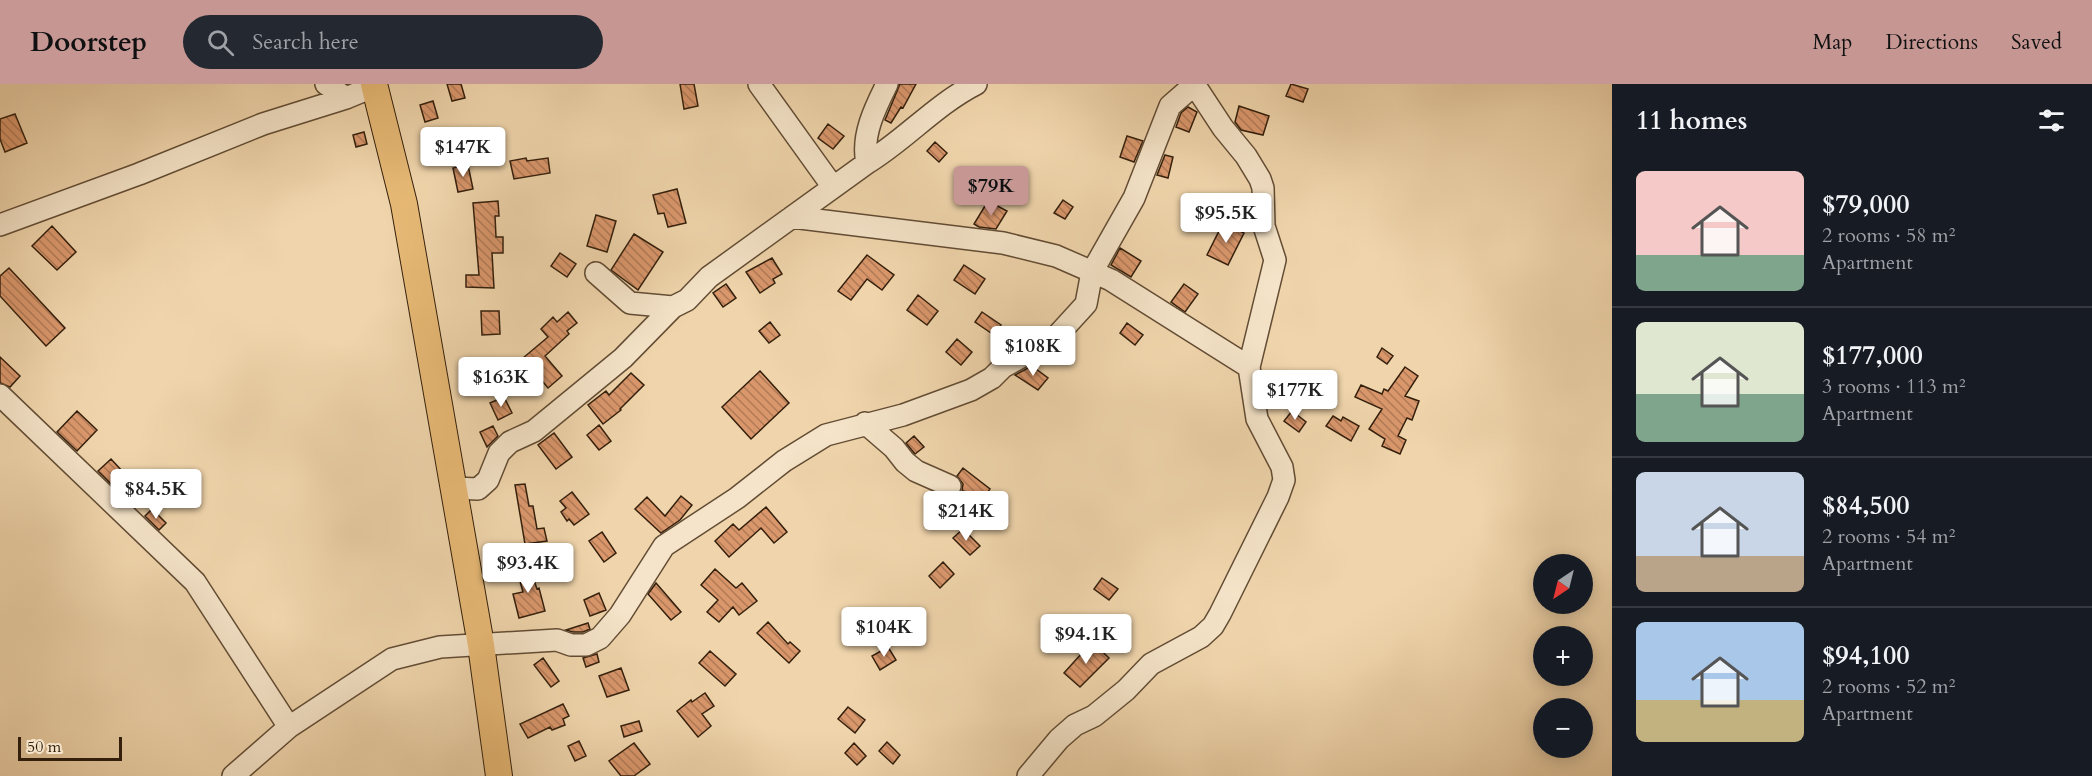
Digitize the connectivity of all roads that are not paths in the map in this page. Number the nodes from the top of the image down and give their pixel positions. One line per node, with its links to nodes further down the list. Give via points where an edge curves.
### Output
1 (326, 84): 7 (street)
2 (759, 84): 9 (street)
3 (887, 84): 8 (street, via 871,116)
4 (976, 84): 8 (street, via 940,106 892,148)
5 (1194, 84): 12 (street, via 1170,106 1134,198); 15 (street, via 1246,156 1263,188 1264,226 1275,260)
6 (374, 85): 7 (street); 19 (main road, via 404,204)
7 (346, 98): 11 (street, via 263,124)
8 (867, 164): 9 (street)
9 (833, 188): 10 (street)
10 (792, 216): 12 (street, via 1003,243 1056,256); 14 (street)
11 (0, 225)
12 (1092, 272): 15 (street); 17 (street, via 1086,304 1054,339 970,390 903,415)
13 (596, 273): 14 (street, via 630,303)
14 (673, 307): 19 (street, via 623,358 534,431 510,442 499,453 483,485 478,489)
15 (1249, 367): 24 (street, via 1257,419 1282,467 1284,480 1220,614 1202,637 1151,664 1094,716 1075,725)
16 (0, 395): 21 (street, via 195,582)
17 (865, 423): 18 (street, via 916,471); 20 (street, via 825,435 664,546 621,615 600,639 586,645 557,640)
18 (950, 486)
19 (454, 488): 20 (main road)
20 (481, 645): 21 (street, via 440,647 392,660); 23 (main road)
21 (289, 727): 22 (street)
22 (233, 776)
23 (499, 776)
24 (1028, 776)

